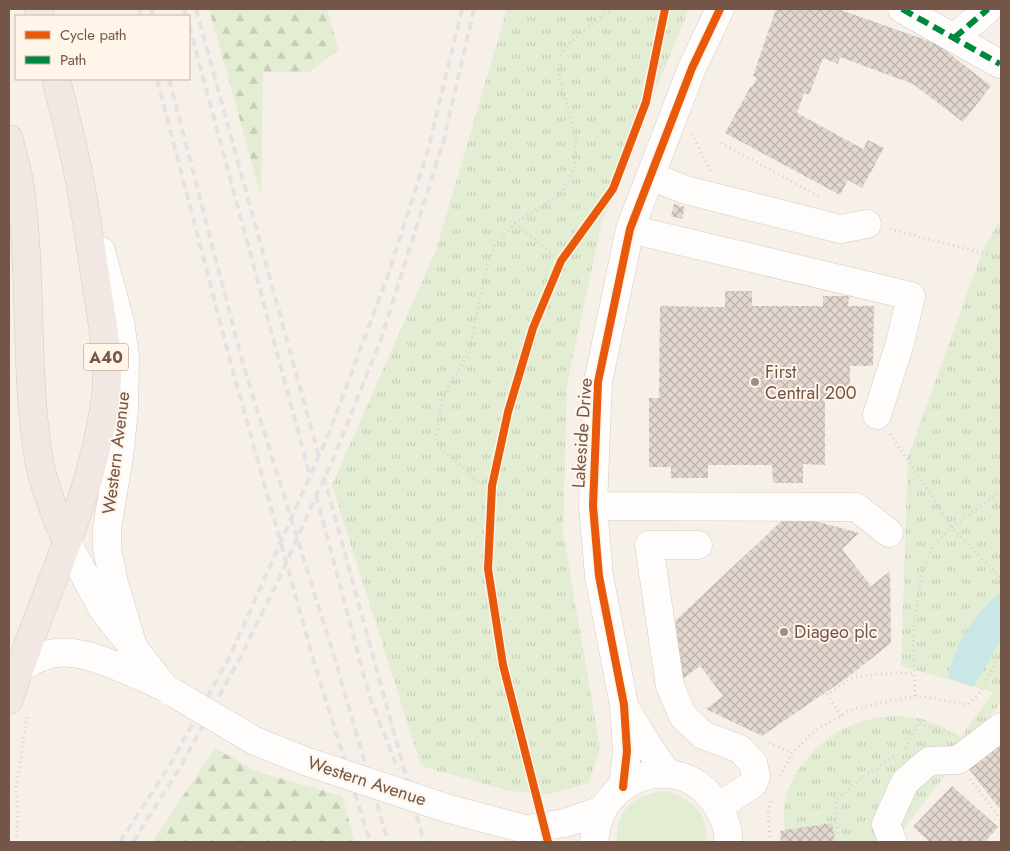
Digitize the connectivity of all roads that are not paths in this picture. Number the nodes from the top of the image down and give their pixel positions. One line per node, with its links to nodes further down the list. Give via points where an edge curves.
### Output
1 (720, 9): 9 (street, Lakeside Drive, via 692,68)
2 (902, 9): 4 (street)
3 (988, 9): 4 (street)
4 (954, 38): 5 (street)
5 (1000, 64)
6 (56, 80): 8 (highway, A40)
7 (9, 139): 15 (highway, via 20,186 37,450 51,502)
8 (78, 168): 15 (highway, A40, via 107,362 105,401 97,444); 17 (street, Western Avenue, via 120,322 125,356 122,428 106,548)
9 (650, 176): 10 (street, via 686,190 840,229); 11 (street, Lakeside Drive)
10 (867, 224)
11 (630, 229): 12 (street, via 911,296); 13 (street, Lakeside Drive, via 598,382)
12 (877, 415)
13 (592, 506): 14 (street, via 856,507); 21 (street, Lakeside Drive, via 599,576)
14 (888, 533)
15 (67, 542): 17 (street, Western Avenue, via 102,608); 18 (highway, A40)
16 (698, 545): 25 (street, via 649,545 670,686 683,716 703,736 740,749 753,763 756,778 753,784)
17 (134, 650): 19 (street, Western Avenue)
18 (18, 669): 19 (street, Western Avenue, via 59,652 85,654); 20 (highway, A40)
19 (168, 689): 27 (street, Western Avenue, bridge, via 255,741 305,761 449,808 525,829)
20 (18, 705)
21 (624, 705): 23 (street, Lakeside Drive); 24 (street, Lakeside Drive, via 627,751)
22 (1001, 727): 30 (street, via 958,760 929,761 905,782 886,824)
23 (666, 772): 24 (street, via 644,776); 25 (street, via 689,779 708,791)
24 (623, 787): 26 (street)
25 (718, 807): 29 (street, via 726,824)
26 (602, 810): 27 (street, Western Avenue); 28 (street)
27 (557, 833)
28 (594, 842)
29 (728, 842)
30 (892, 842)

